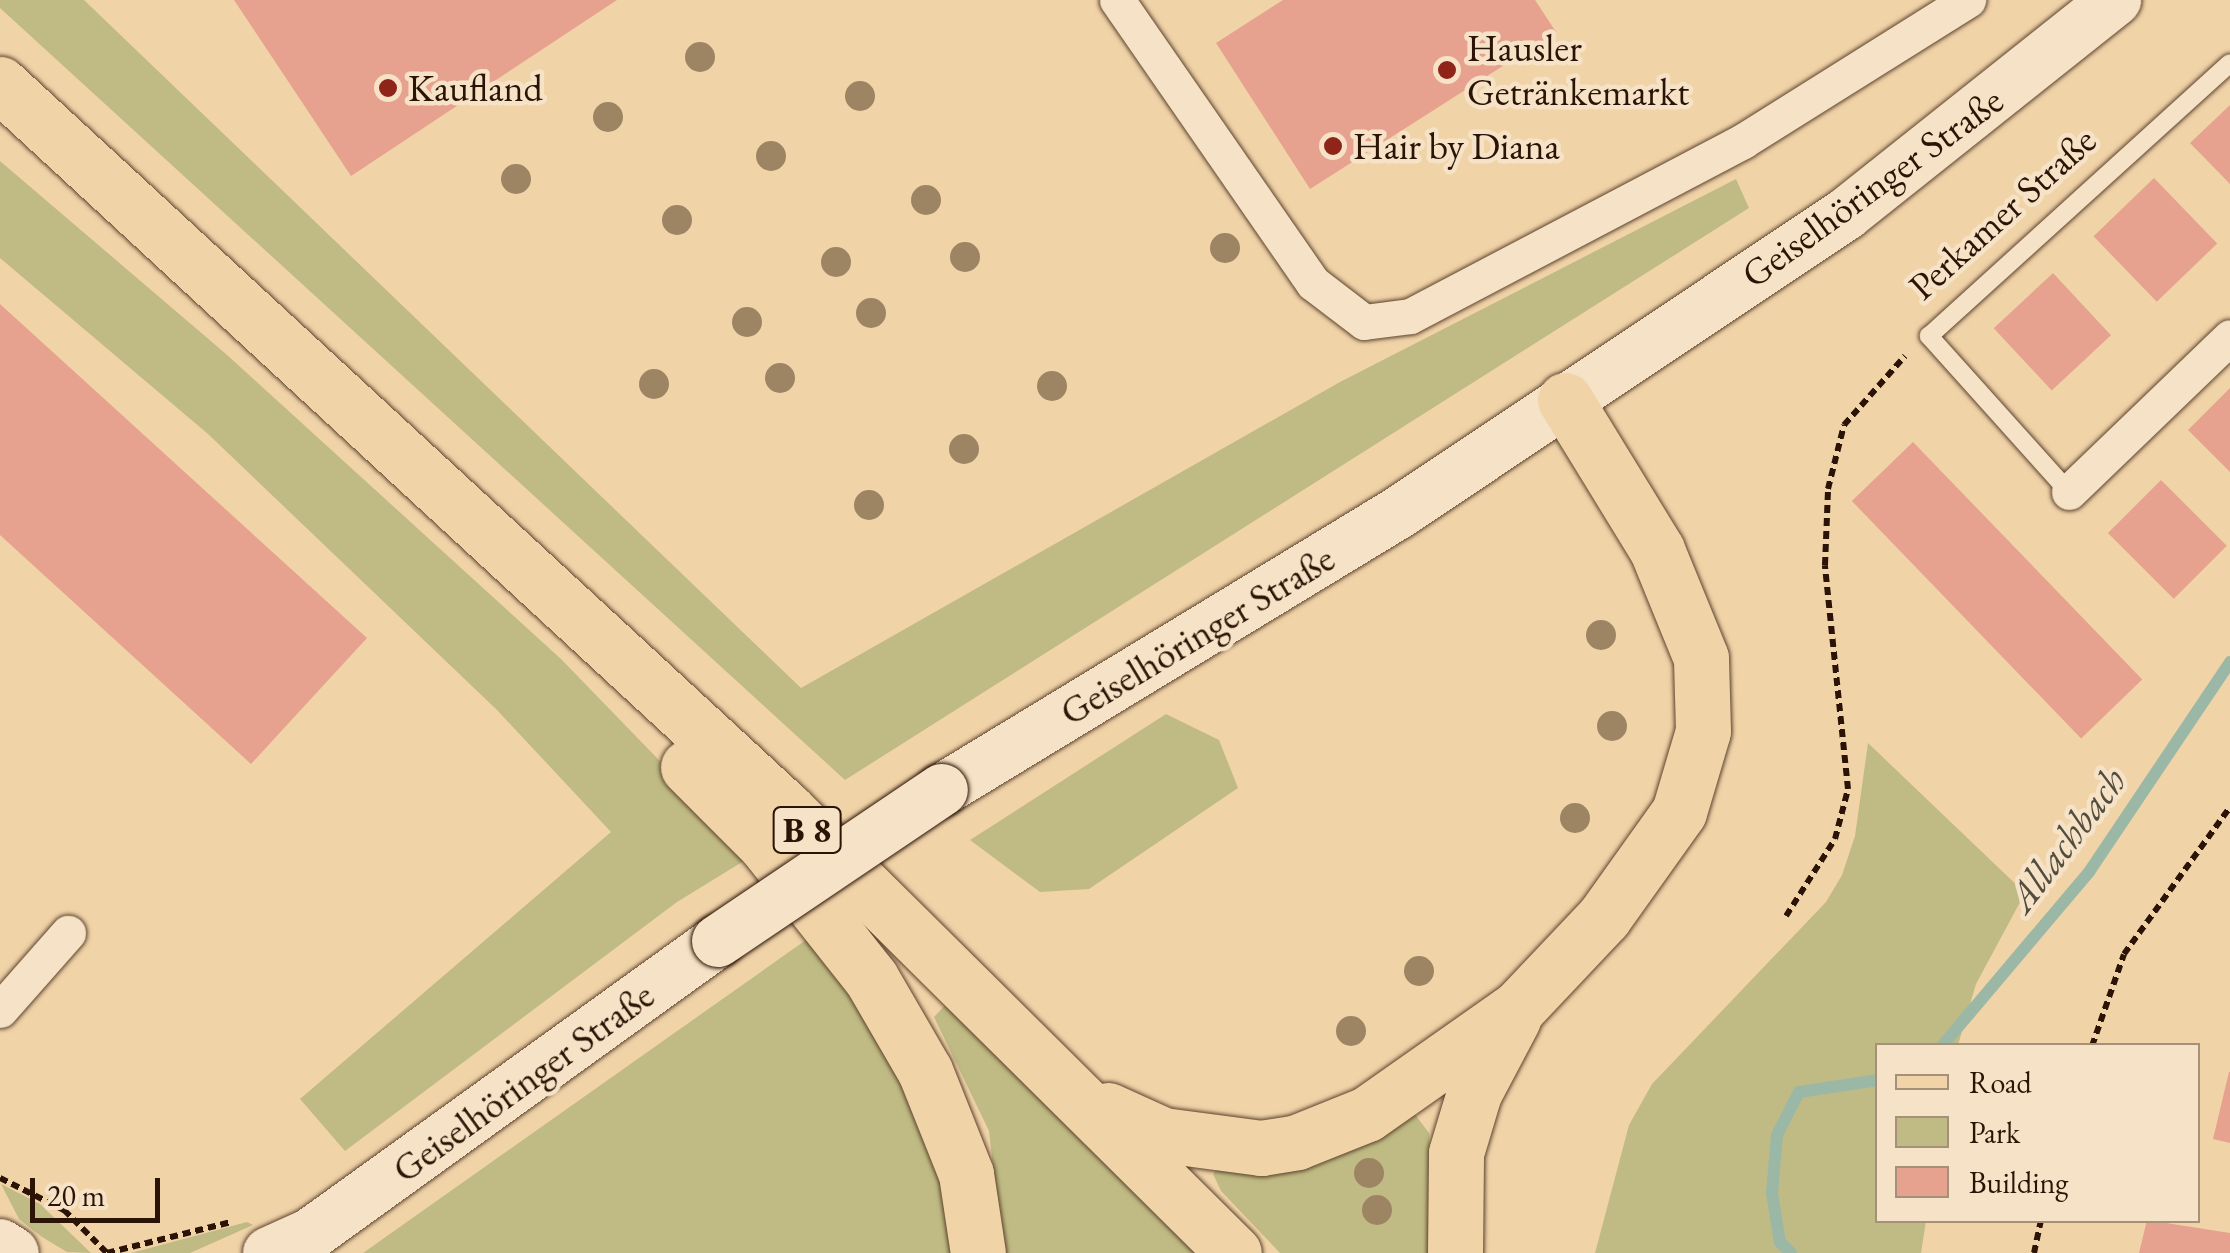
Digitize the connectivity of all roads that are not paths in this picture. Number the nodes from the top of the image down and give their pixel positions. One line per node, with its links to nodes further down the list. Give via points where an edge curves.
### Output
1 (1117, 0): 2 (street, via 1313,284 1364,322 1410,316 1743,140)
2 (1968, 0)
3 (2114, 0): 7 (main road, Geiselhöringer Straße, via 1846,214)
4 (2230, 63): 8 (lane, Perkamer Straße, via 1929,336)
5 (0, 84): 9 (main road, B 8)
6 (2230, 337): 8 (street, Perkamer Straße)
7 (1566, 400): 11 (main road, via 1681,602 1700,658 1703,732 1679,812 1604,916); 14 (main road, Geiselhöringer Straße, bridge, via 1398,513 942,790 718,941 311,1234)
8 (2068, 492)
9 (520, 564): 13 (main road, B 8); 17 (main road, via 640,718 765,844 871,978 925,1070 966,1174)
10 (68, 933): 12 (street)
11 (1520, 1007): 13 (main road, via 1406,1091 1297,1142 1260,1148 1190,1141); 19 (main road, via 1474,1093 1456,1153)
12 (0, 1010)
13 (1087, 1101): 18 (main road, B 8)
14 (252, 1237)
15 (0, 1245): 16 (main road)
16 (13, 1253)
17 (978, 1253)
18 (1234, 1253)
19 (1455, 1253)

